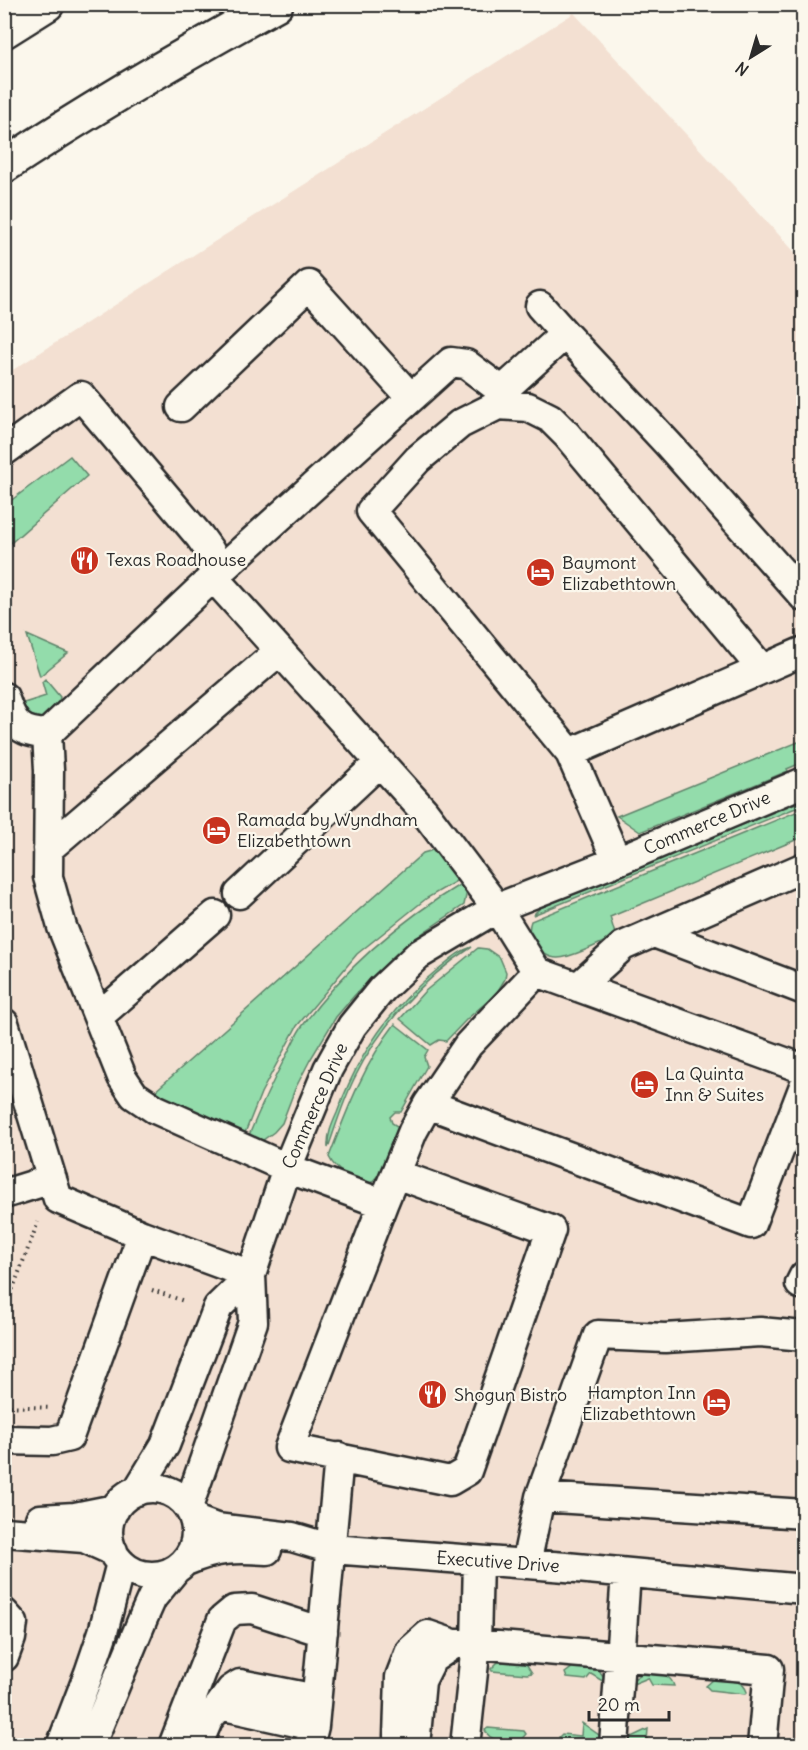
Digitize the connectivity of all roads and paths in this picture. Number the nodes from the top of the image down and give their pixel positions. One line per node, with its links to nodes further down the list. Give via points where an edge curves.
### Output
1 (47, 4): 3 (highway)
2 (276, 4): 4 (highway, via 120,93)
3 (4, 31)
4 (4, 166)
5 (540, 306): 6 (street)
6 (565, 334): 8 (street); 12 (street)
7 (411, 398): 8 (street, via 451,362 466,364); 9 (street, via 309,285); 11 (street)
8 (500, 398): 15 (street, via 550,418); 18 (street, via 460,424 418,459 371,511)
9 (181, 407)
10 (4, 451): 11 (street, via 81,396 200,537 210,551)
11 (213, 577): 13 (street); 17 (street)
12 (804, 597)
13 (279, 651): 19 (street); 21 (street)
14 (804, 651): 15 (street)
15 (762, 669): 18 (street)
16 (4, 698): 17 (street, via 16,724 25,731)
17 (47, 734): 21 (street)
18 (570, 753): 22 (street)
19 (380, 762): 24 (street); 25 (street, via 423,810)
20 (804, 782): 22 (street, Commerce Drive)
21 (48, 849): 31 (street, via 48,877 62,927)
22 (617, 861): 25 (street, Commerce Drive)
23 (804, 867): 27 (street)
24 (239, 894)
25 (497, 908): 28 (street); 36 (street, Commerce Drive, via 417,955 352,1026 328,1070)
26 (215, 915): 31 (street)
27 (654, 933): 29 (street, via 623,946); 30 (street)
28 (537, 972): 29 (street); 35 (street, via 468,1045)
29 (578, 987): 33 (street)
30 (804, 990)
31 (98, 1017): 36 (street, via 122,1077 134,1095)
32 (4, 1023): 38 (street)
33 (804, 1069)
34 (804, 1086): 35 (street, via 752,1224)
35 (428, 1104): 37 (street)
36 (287, 1168): 40 (street); 43 (street, Commerce Drive)
37 (396, 1174): 40 (street); 49 (street, via 551,1230 467,1472 450,1481)
38 (52, 1179): 39 (street); 42 (street, via 58,1199)
39 (4, 1194)
40 (383, 1204): 49 (street, via 289,1448)
41 (38, 1222): 46 (path)
42 (142, 1234): 43 (street); 48 (street, via 69,1437 52,1441)
43 (251, 1275): 50 (street, Commerce Drive, via 218,1307 165,1445); 53 (street, via 253,1322)
44 (152, 1290): 45 (path)
45 (184, 1301)
46 (4, 1312)
47 (804, 1336): 51 (street, via 760,1332 665,1338 598,1335)
48 (4, 1440)
49 (339, 1457): 57 (street)
50 (137, 1491): 52 (street); 53 (street, via 165,1490 178,1497)
51 (540, 1497): 54 (street); 60 (street)
52 (115, 1509): 55 (street, via 69,1518); 58 (street, via 109,1537)
53 (192, 1514): 57 (street, Executive Drive, via 216,1528 292,1537); 61 (street, via 196,1535 193,1549)
54 (804, 1514)
55 (4, 1518)
56 (4, 1532): 58 (street, via 84,1538)
57 (332, 1549): 59 (street, Executive Drive); 61 (street, via 237,1548 207,1552); 65 (street)
58 (117, 1557): 61 (street, via 146,1576 161,1576); 70 (street, via 103,1632)
59 (478, 1561): 60 (street, Executive Drive); 66 (street)
60 (525, 1563): 62 (street, Executive Drive)
61 (180, 1566): 71 (street, via 152,1598)
62 (626, 1573): 63 (street, Executive Drive); 67 (street)
63 (804, 1589)
64 (4, 1613): 68 (street, via 13,1623)
65 (323, 1632): 69 (street); 72 (street, via 252,1609 234,1610 222,1620)
66 (465, 1644): 67 (street); 74 (street, via 428,1635 410,1651 400,1677); 75 (street, via 432,1659 421,1681); 76 (street)
67 (621, 1656): 77 (street); 78 (street, via 769,1669)
68 (4, 1657)
69 (313, 1723): 73 (street, via 220,1705 208,1720)
70 (60, 1746)
71 (90, 1746)
72 (173, 1746)
73 (197, 1746)
74 (397, 1746)
75 (415, 1746)
76 (465, 1746)
77 (614, 1746)
78 (762, 1746)

